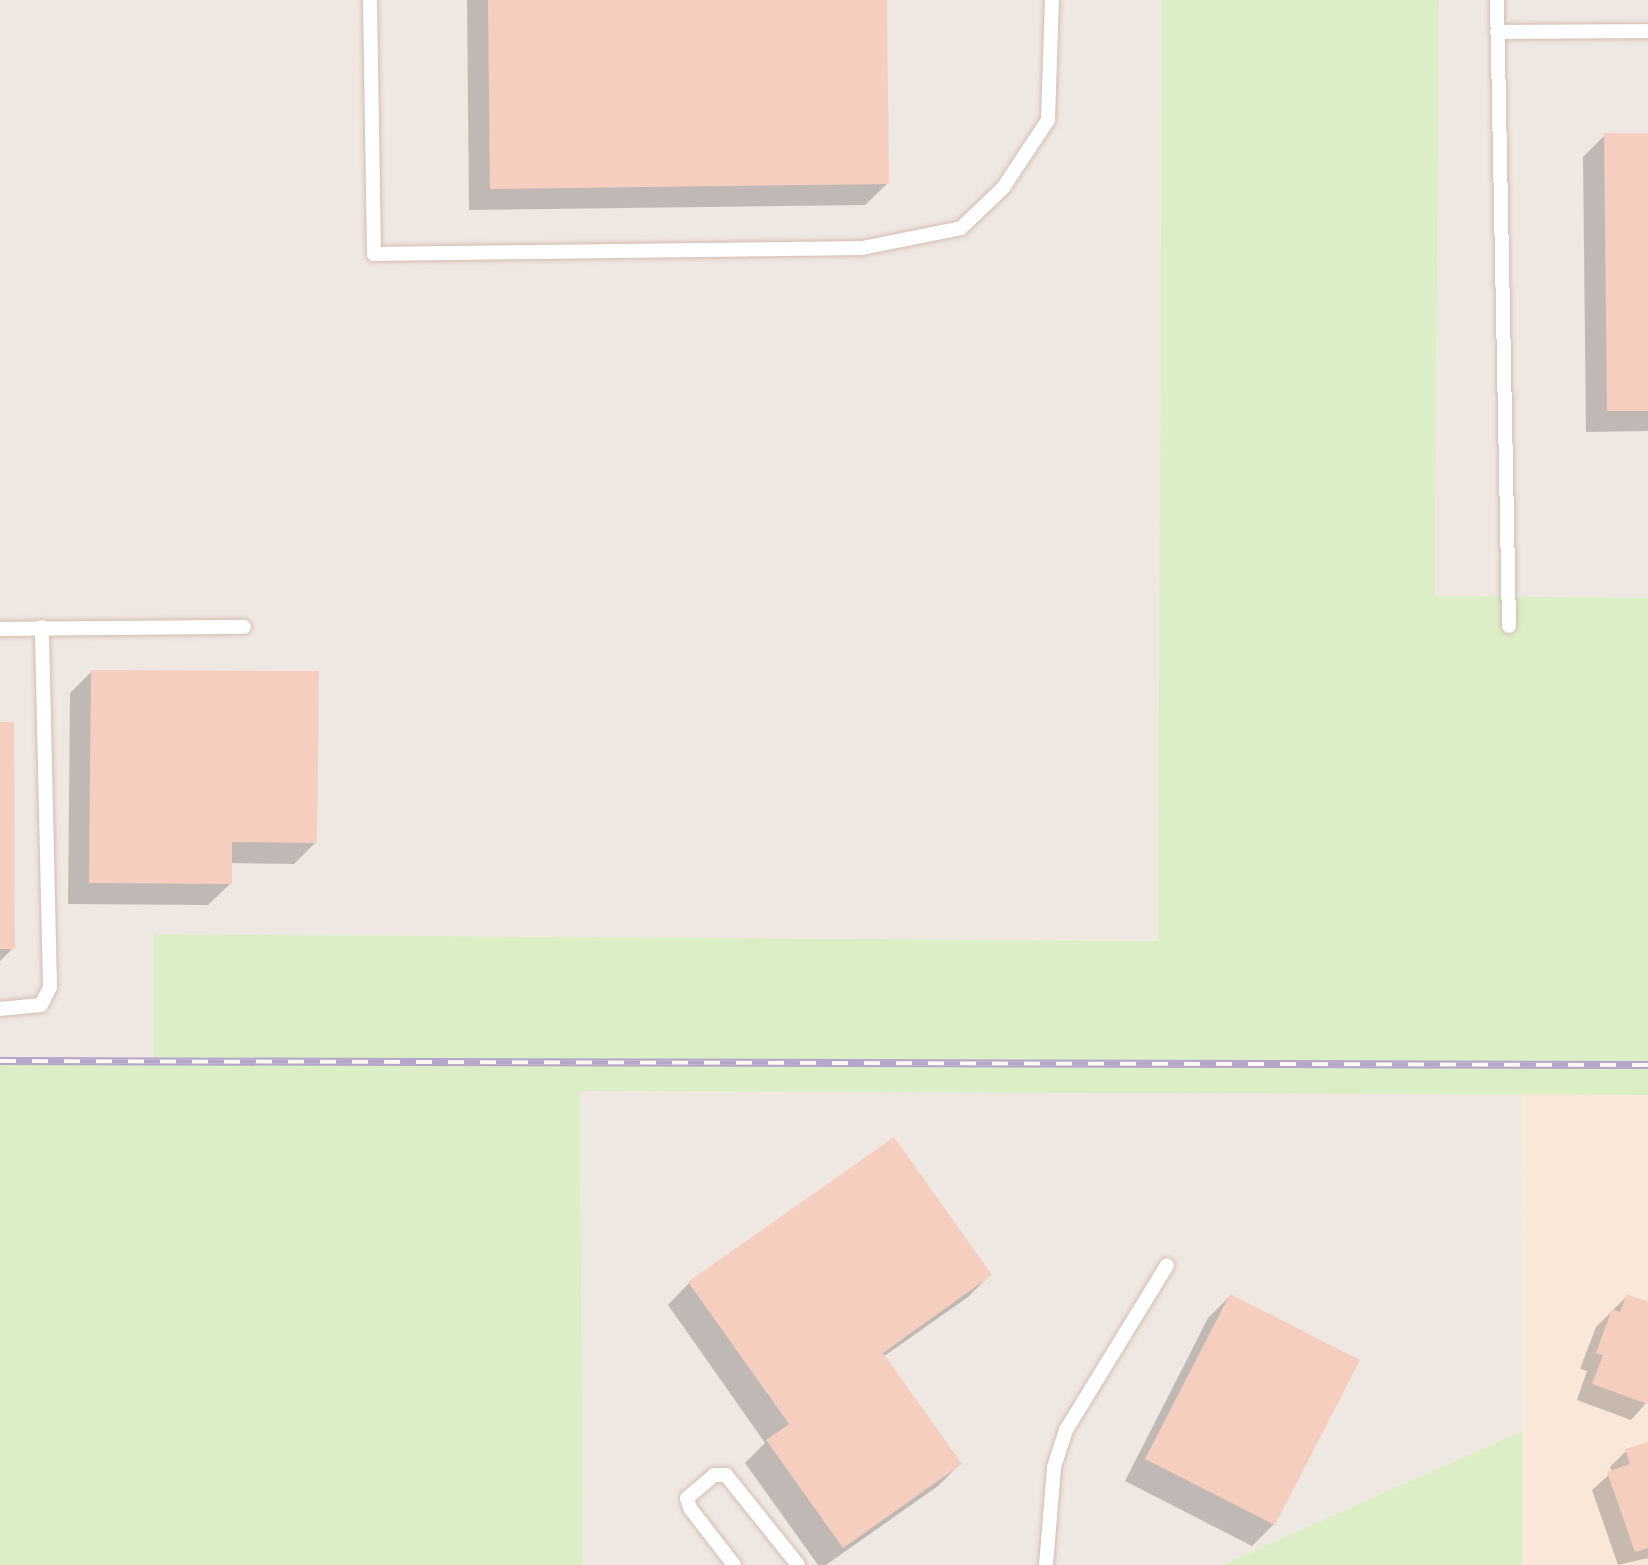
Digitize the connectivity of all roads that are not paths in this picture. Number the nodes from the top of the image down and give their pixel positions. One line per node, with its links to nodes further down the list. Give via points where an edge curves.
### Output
1 (370, 0): 2 (lane, via 374,254 862,248 961,228 1003,188 1048,120)
2 (1052, 0)
3 (1497, 0): 5 (lane)
4 (1648, 31): 5 (lane)
5 (1497, 32): 6 (lane)
6 (1509, 626)
7 (41, 627): 8 (lane); 9 (lane); 10 (lane, via 50,987 41,1005)
8 (244, 627)
9 (0, 629)
10 (0, 1009)
11 (1167, 1265): 14 (lane, via 1066,1430 1054,1467)
12 (734, 1565): 13 (lane, via 687,1498 714,1475 726,1475)
13 (798, 1565)
14 (1046, 1565)

